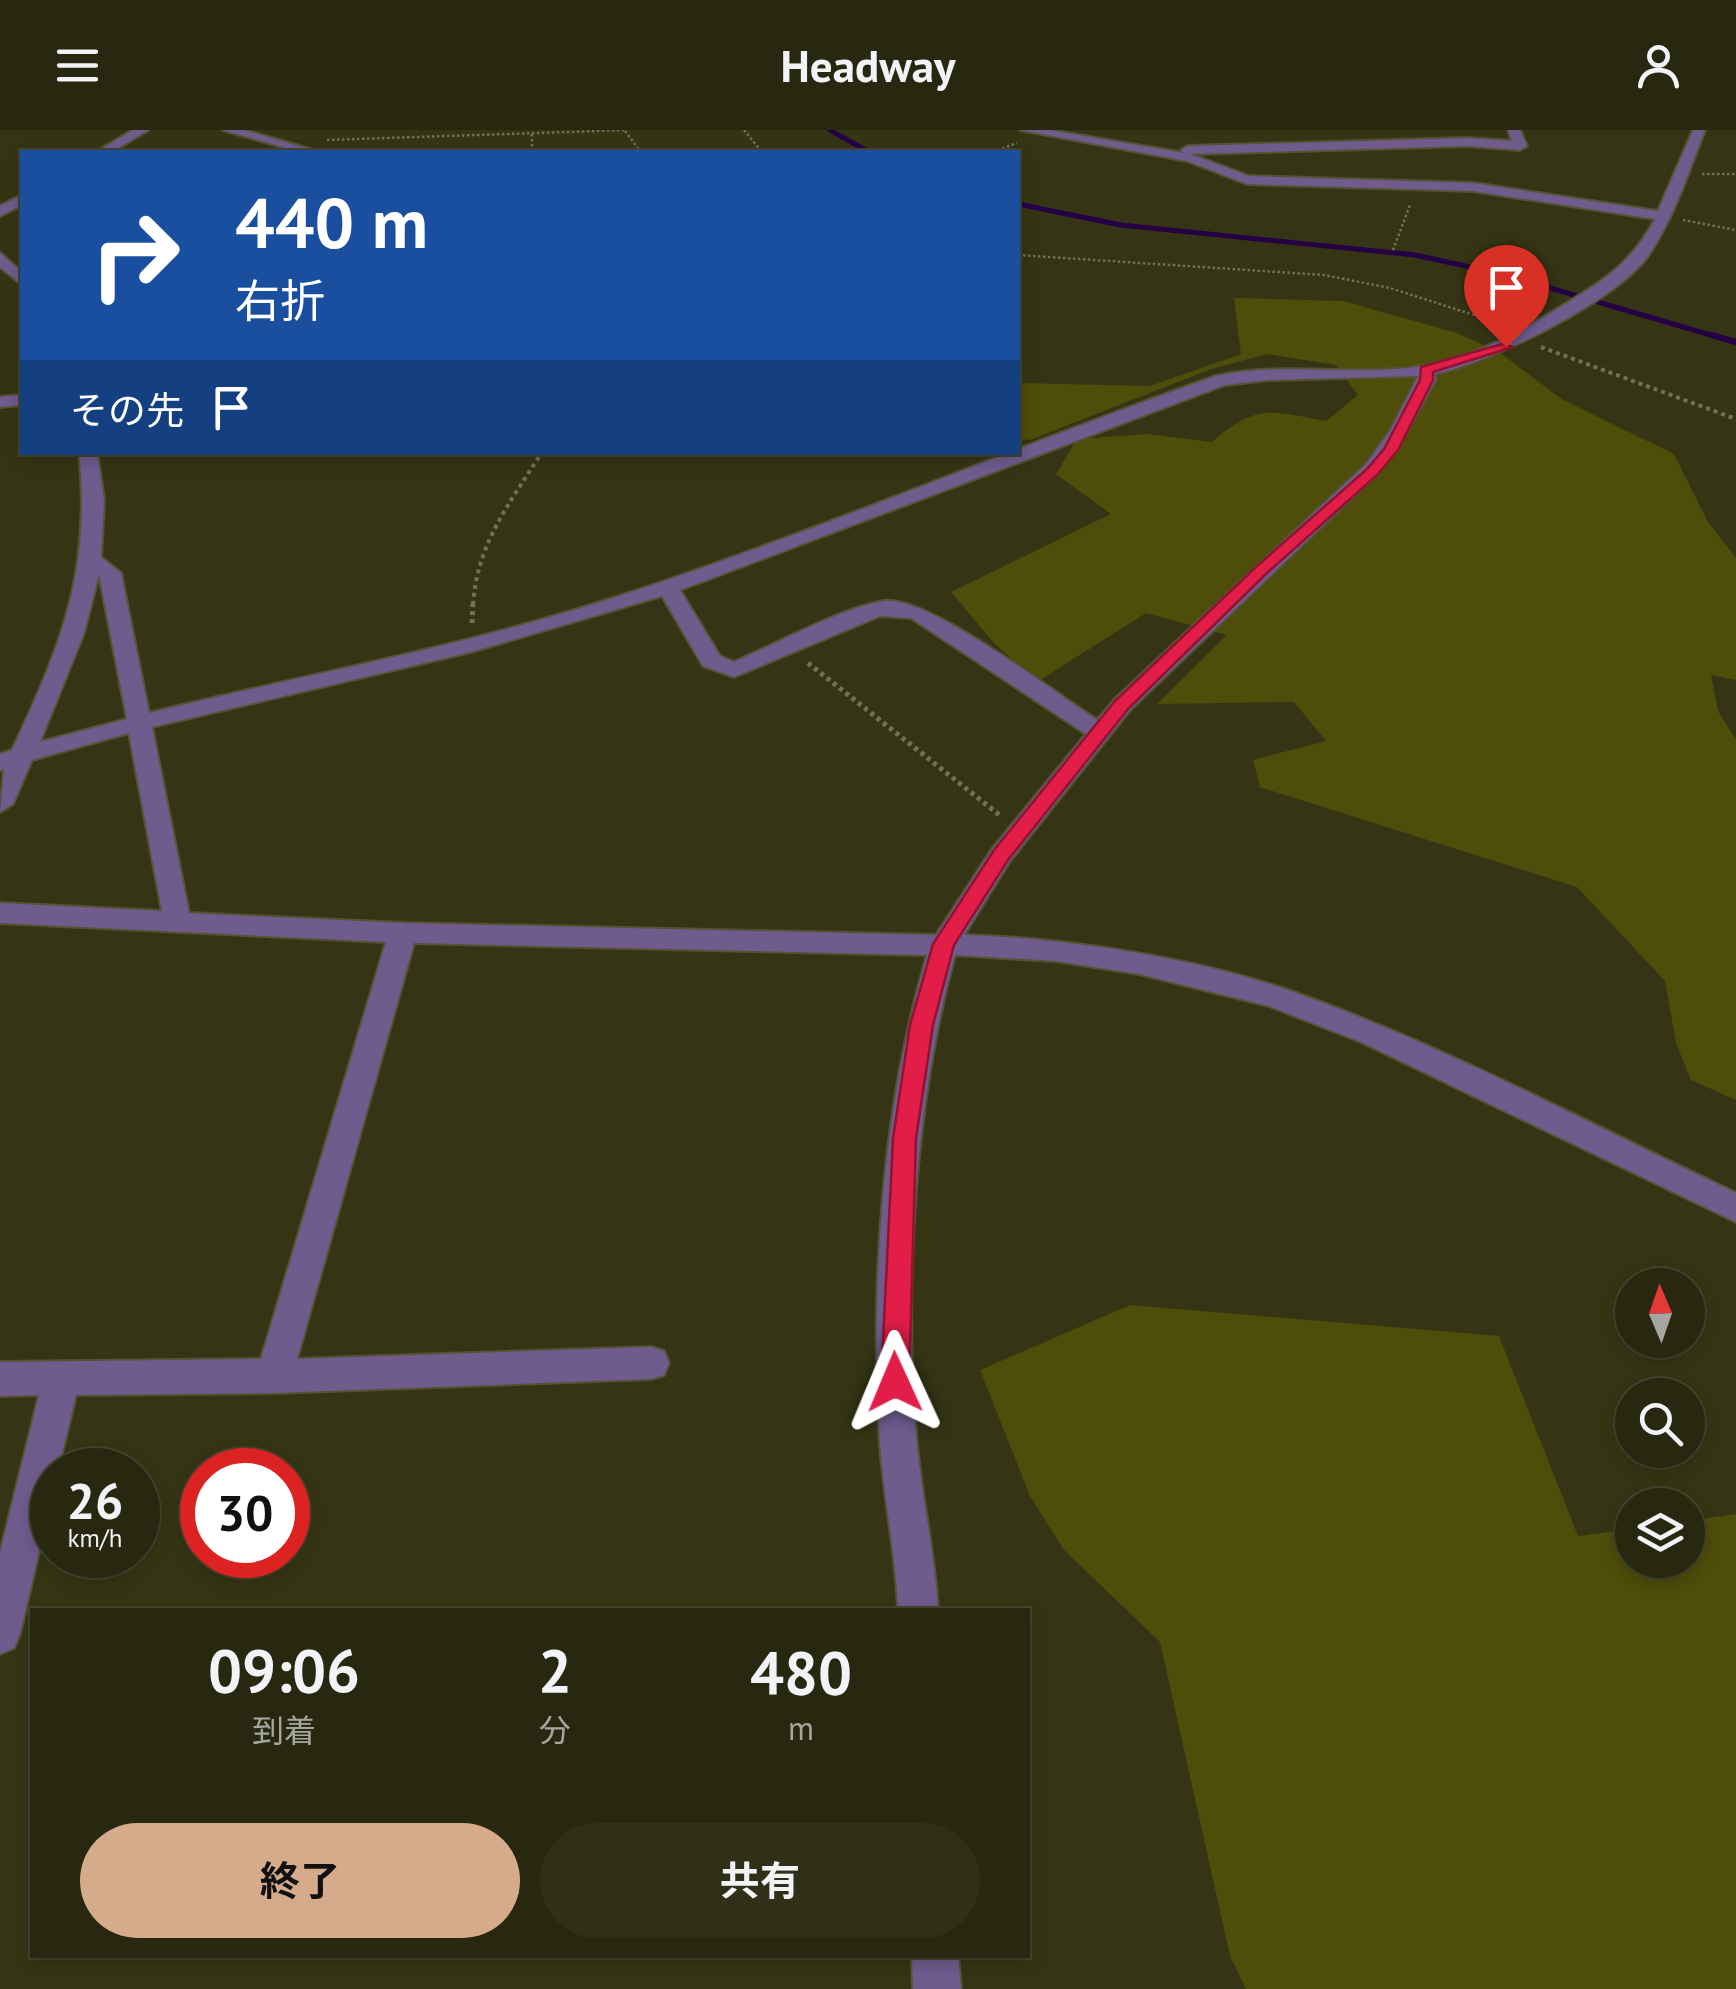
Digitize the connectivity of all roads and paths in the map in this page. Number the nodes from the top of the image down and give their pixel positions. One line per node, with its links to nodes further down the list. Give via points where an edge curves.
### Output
1 (142, 130): 12 (street)
2 (230, 130): 10 (street)
3 (625, 130): 9 (path)
4 (744, 130): 15 (path)
5 (1026, 130): 16 (street)
6 (1514, 130): 11 (street, via 1520,146)
7 (1699, 130): 18 (street)
8 (1196, 133): 11 (street)
9 (532, 134): 10 (path); 14 (path)
10 (271, 141): 13 (street)
11 (1284, 148): 16 (street)
12 (106, 150)
13 (305, 150)
14 (532, 150)
15 (760, 150)
16 (1146, 150): 17 (street, via 1247,180)
17 (1412, 186): 18 (street, via 1521,192); 20 (path, via 1416,192)
18 (1662, 216): 19 (path); 24 (street, via 1628,270)
19 (1736, 230)
20 (1393, 250)
21 (1020, 255): 24 (path, via 1324,275 1390,288)
22 (0, 258): 23 (street)
23 (20, 278)
24 (1526, 335): 25 (street, via 1488,354); 26 (path)
25 (1426, 370): 30 (street, via 1222,380); 34 (street, via 1427,380 1390,450 1372,472 1208,620)
26 (1736, 418)
27 (88, 455): 29 (street, via 97,513)
28 (540, 455): 31 (path, via 475,572)
29 (94, 561): 33 (street, via 111,573); 35 (street, via 67,648)
30 (667, 588): 31 (street); 32 (street, via 710,662 734,670)
31 (470, 646): 33 (street)
32 (788, 647): 34 (street, via 888,607 918,613); 37 (path)
33 (141, 720): 35 (street); 39 (street)
34 (1100, 732): 37 (street)
35 (11, 758): 36 (street)
36 (0, 804)
37 (1020, 831): 41 (street)
38 (0, 912): 39 (street)
39 (176, 922): 40 (street)
40 (403, 933): 41 (street); 44 (street)
41 (944, 944): 42 (street, via 1140,964 1276,997 1404,1050); 47 (street, via 922,1025 904,1138 894,1349 898,1448)
42 (1736, 1208)
43 (651, 1363): 44 (street)
44 (274, 1376): 46 (street)
45 (0, 1379): 46 (street)
46 (62, 1380): 48 (street)
47 (918, 1608)
48 (0, 1634)
49 (935, 1958): 50 (street)
50 (937, 1989)

